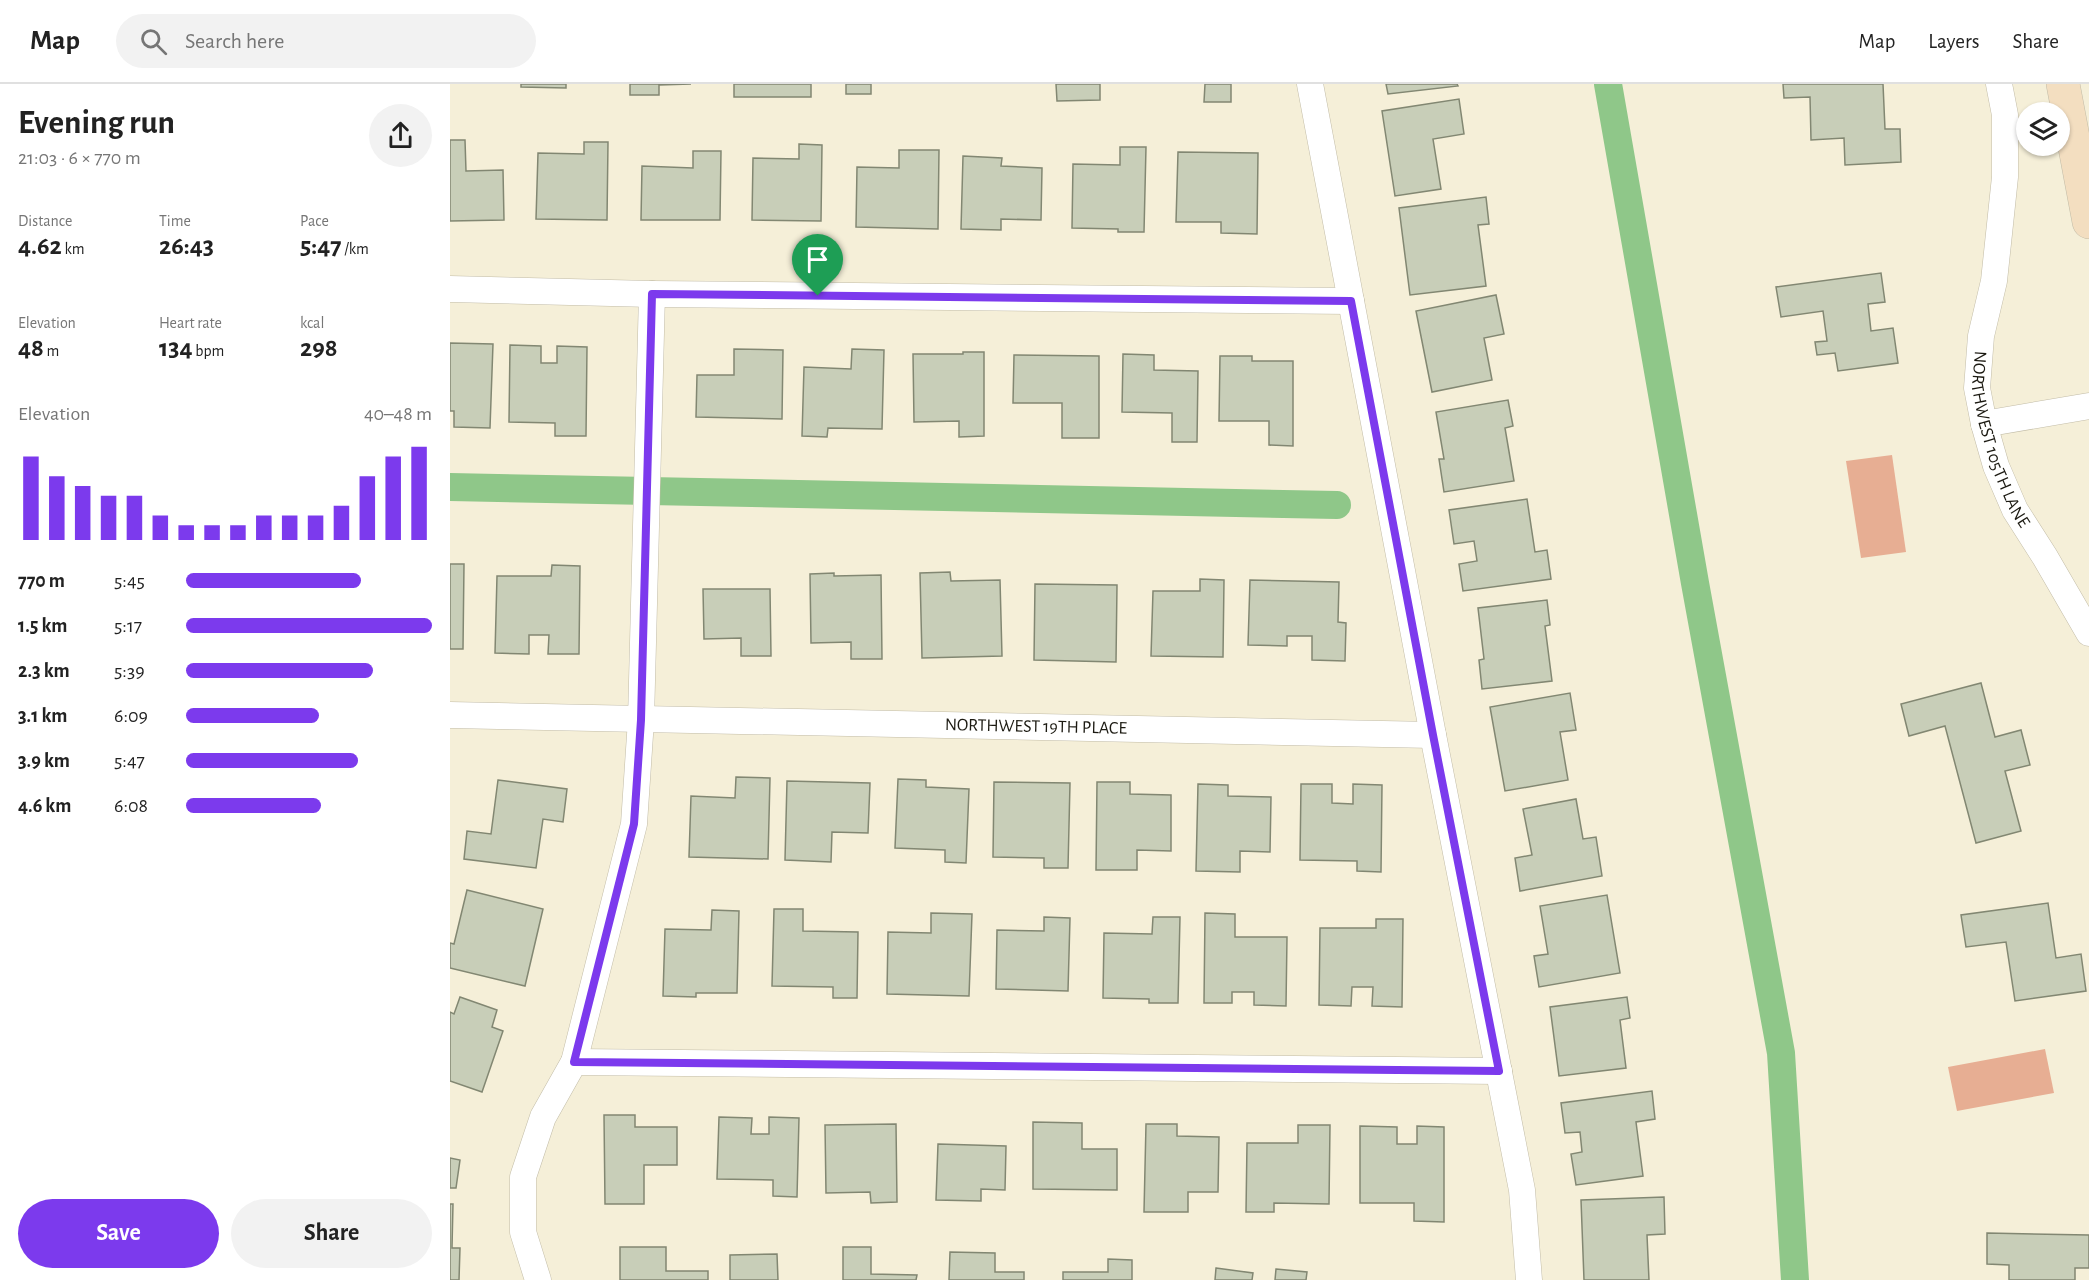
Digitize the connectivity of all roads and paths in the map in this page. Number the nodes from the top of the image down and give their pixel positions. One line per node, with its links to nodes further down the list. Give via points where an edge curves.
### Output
1 (1310, 84): 7 (street)
2 (1999, 84): 9 (street, NORTHWEST 105TH LANE, via 2005,115 2005,177 1994,280 1981,336 1977,388)
3 (2063, 84): 4 (main road)
4 (2089, 222)
5 (450, 289): 6 (street)
6 (652, 294): 7 (street); 12 (street)
7 (1351, 301): 13 (street)
8 (2089, 406): 9 (street)
9 (1984, 424): 10 (street, NORTHWEST 105TH LANE, via 2015,510)
10 (2089, 633)
11 (450, 715): 12 (street, NORTHWEST 19TH PLACE)
12 (641, 720): 13 (street, NORTHWEST 19TH PLACE); 14 (street, via 634,824)
13 (1433, 735): 15 (street)
14 (574, 1062): 15 (street); 16 (street, via 543,1117 523,1177 523,1232)
15 (1499, 1071): 17 (street, via 1522,1190)
16 (538, 1280)
17 (1529, 1280)

